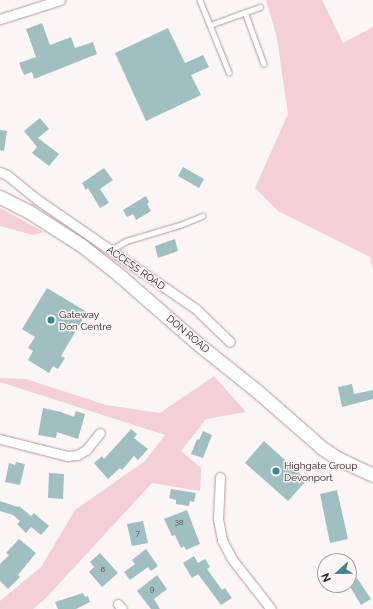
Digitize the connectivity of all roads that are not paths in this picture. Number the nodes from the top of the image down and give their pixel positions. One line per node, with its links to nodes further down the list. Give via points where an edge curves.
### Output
1 (60, 0): 5 (street)
2 (200, 0): 6 (lane)
3 (260, 7): 4 (lane)
4 (245, 12): 6 (lane); 7 (lane)
5 (0, 19)
6 (210, 24): 8 (lane)
7 (264, 64)
8 (229, 72)
9 (0, 172): 11 (street, ACCESS ROAD)
10 (0, 197): 12 (main road, DON ROAD)
11 (38, 200): 12 (street); 14 (street, ACCESS ROAD)
12 (28, 211): 18 (main road, DON ROAD, via 82,245 118,274 322,448)
13 (202, 216): 14 (lane, via 126,241)
14 (110, 250): 15 (street, ACCESS ROAD, via 196,310)
15 (230, 342)
16 (100, 433): 17 (street, via 86,450 77,455 67,456)
17 (0, 439)
18 (373, 475)
19 (220, 477): 20 (street, via 218,519 222,540 232,559)
20 (270, 609)

